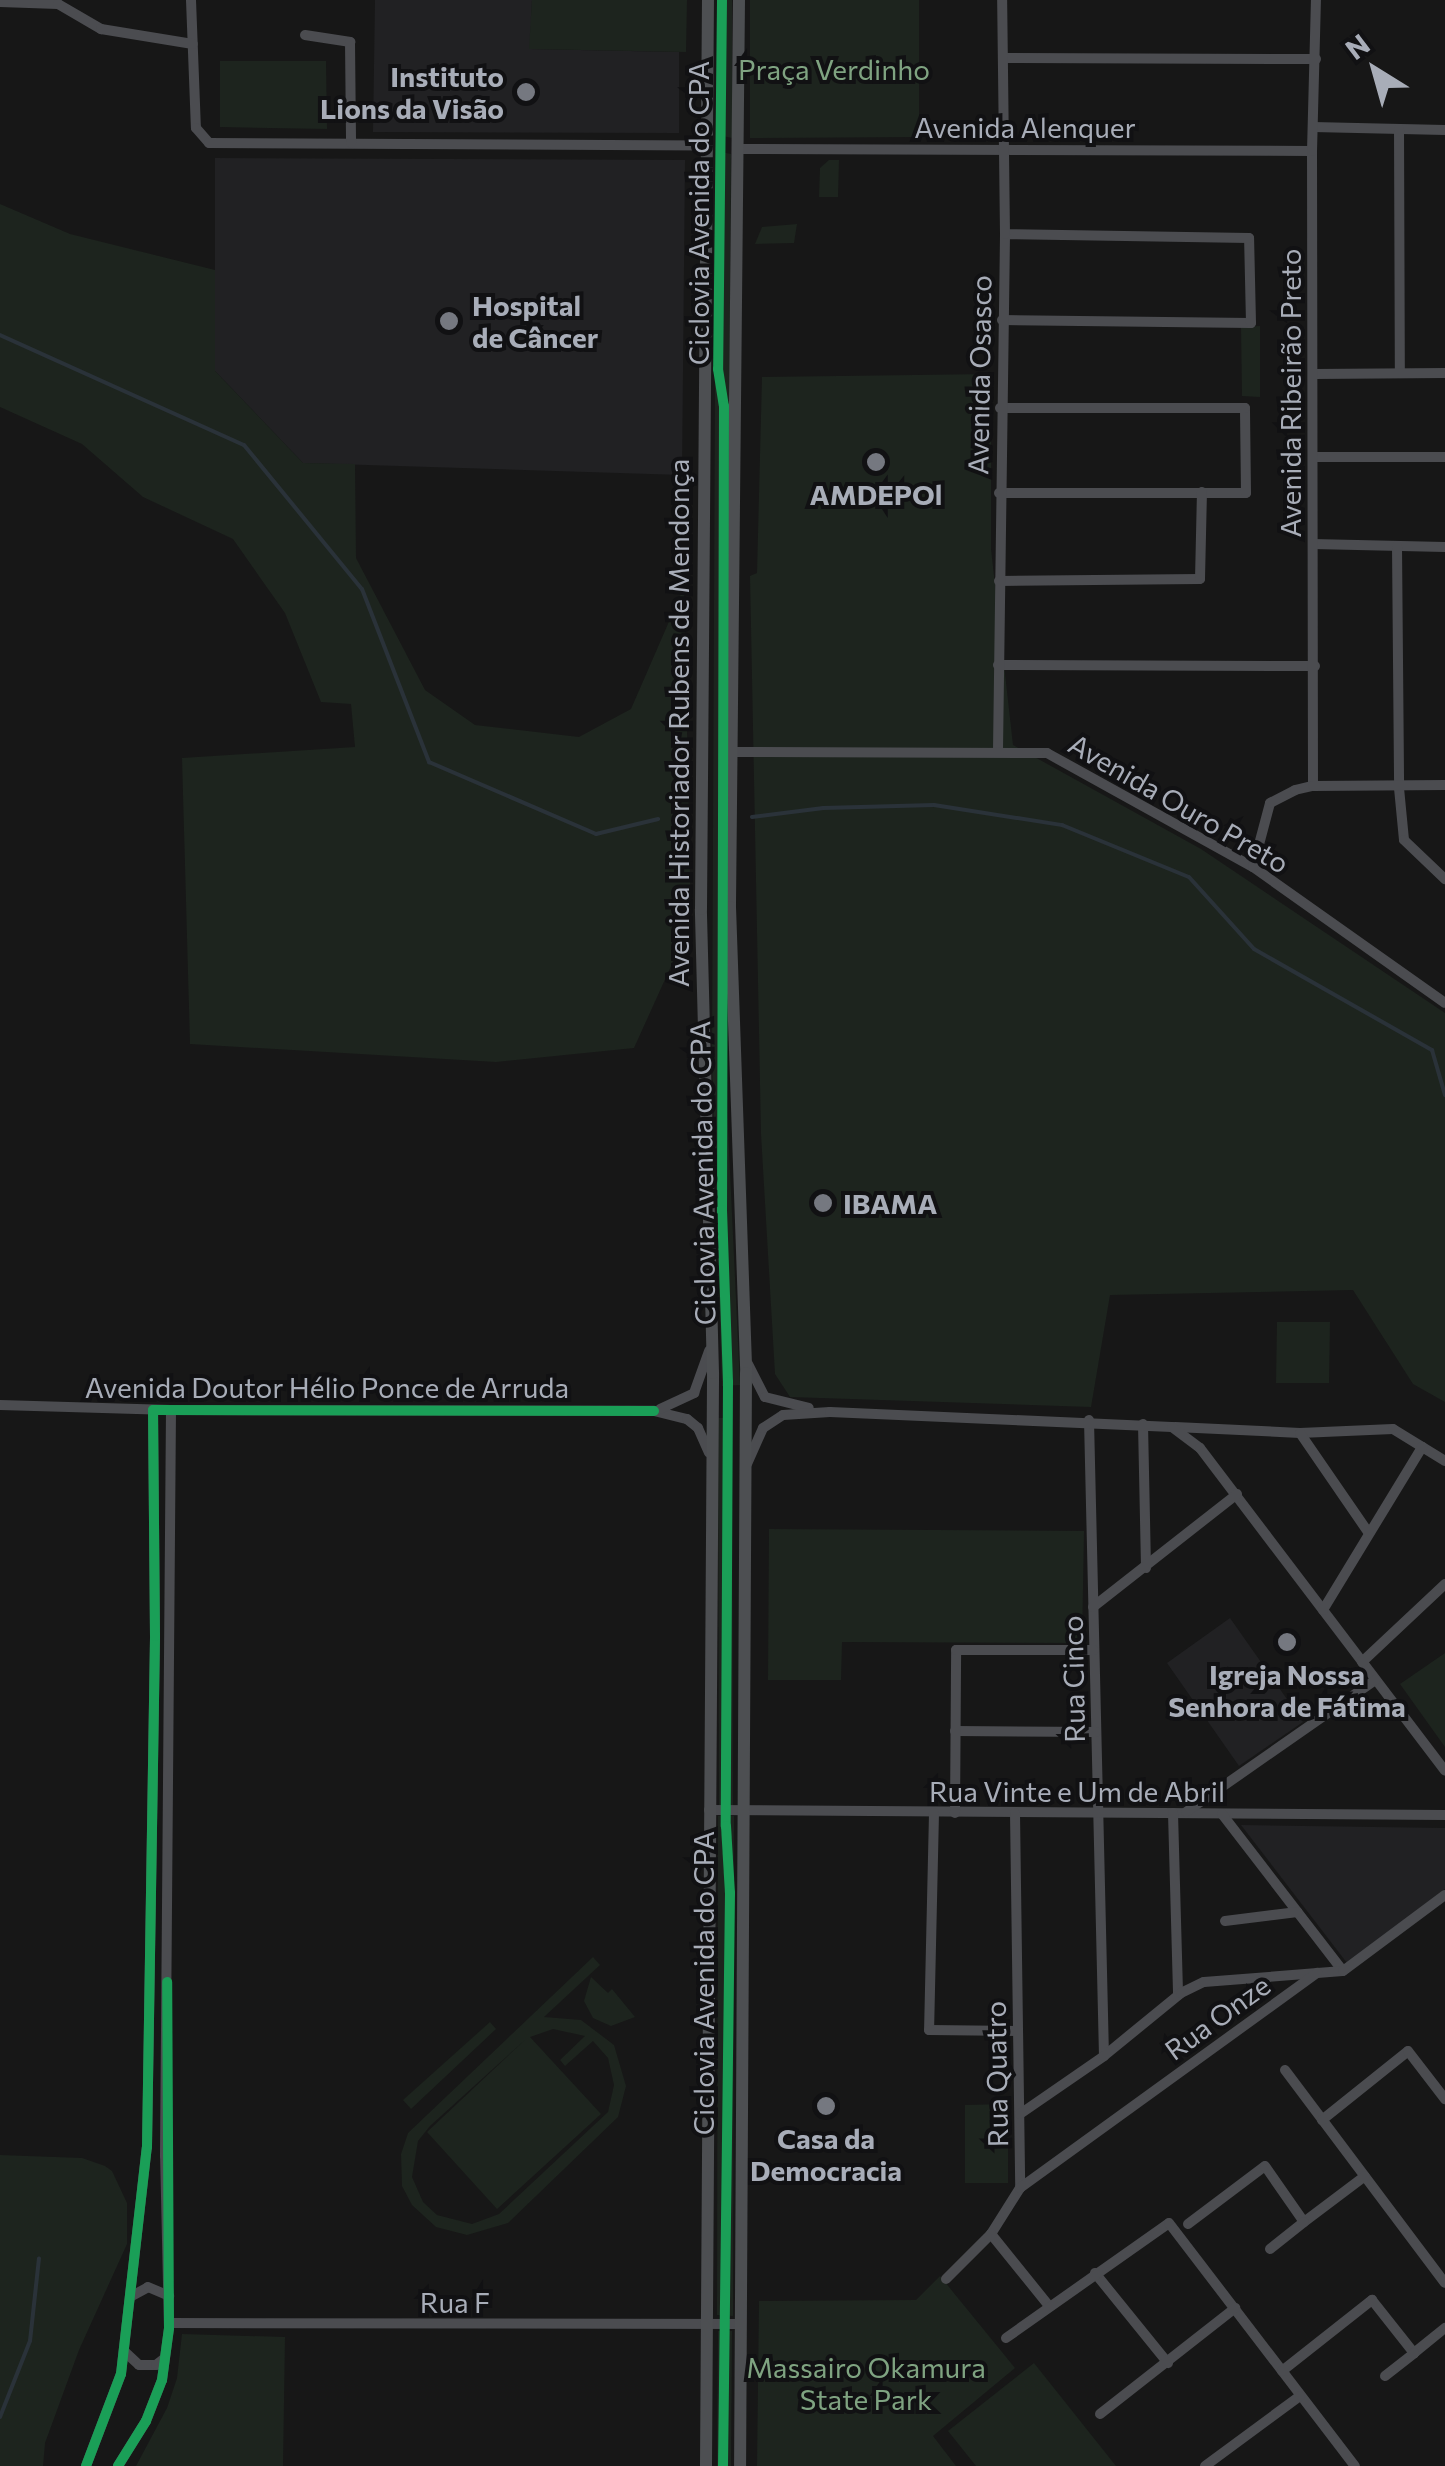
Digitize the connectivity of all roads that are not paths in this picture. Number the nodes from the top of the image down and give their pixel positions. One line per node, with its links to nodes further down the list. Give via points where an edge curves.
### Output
1 (191, 0): 8 (street)
2 (708, 0): 15 (main road, Avenida Historiador Rubens de Mendonça)
3 (739, 0): 16 (main road, Avenida Historiador Rubens de Mendonça)
4 (1002, 0): 9 (street, Avenida Osasco)
5 (1316, 0): 10 (street, Avenida Ribeirão Preto)
6 (0, 2): 8 (street, via 58,4 101,29)
7 (305, 35): 14 (street, via 350,42)
8 (193, 44): 14 (street, via 201,137)
9 (1003, 58): 10 (street); 17 (street, Avenida Osasco)
10 (1316, 60): 11 (street, Avenida Ribeirão Preto)
11 (1313, 126): 12 (street); 18 (street, Avenida Ribeirão Preto)
12 (1399, 129): 13 (street); 21 (street)
13 (1445, 130)
14 (351, 144): 15 (street)
15 (707, 146): 43 (main road, Avenida Historiador Rubens de Mendonça, via 701,909)
16 (737, 148): 17 (street, Avenida Alenquer); 36 (main road, Avenida Historiador Rubens de Mendonça)
17 (1005, 149): 18 (street, Avenida Alenquer); 19 (street, Avenida Osasco)
18 (1312, 151): 23 (street, Avenida Ribeirão Preto)
19 (1005, 234): 20 (street, Avenida Osasco); 20 (street, via 1249,238 1250,322)
20 (1002, 320): 24 (street, Avenida Osasco)
21 (1400, 372): 22 (street); 23 (street)
22 (1445, 373)
23 (1314, 374): 25 (street, Avenida Ribeirão Preto)
24 (1000, 408): 27 (street, Avenida Osasco); 28 (street, via 1245,408 1246,492)
25 (1313, 457): 26 (street); 29 (street, Avenida Ribeirão Preto)
26 (1445, 457)
27 (999, 492): 28 (street); 32 (street, Avenida Osasco)
28 (1202, 492): 32 (street, via 1200,579)
29 (1313, 544): 30 (street); 34 (street, Avenida Ribeirão Preto)
30 (1397, 546): 31 (street); 39 (street)
31 (1445, 547)
32 (998, 581): 33 (street, Avenida Osasco)
33 (998, 664): 34 (street); 35 (street, Avenida Osasco)
34 (1314, 666): 37 (street, Avenida Ribeirão Preto)
35 (998, 750): 36 (street, Avenida Ouro Preto); 40 (street, Avenida Ouro Preto, via 1047,753)
36 (735, 752): 44 (main road, Avenida Historiador Rubens de Mendonça, via 730,907)
37 (1313, 786): 39 (street); 40 (street, via 1270,804)
38 (1445, 786): 39 (street)
39 (1399, 788): 41 (street, via 1404,840)
40 (1253, 867): 42 (street, Avenida Ouro Preto)
41 (1445, 880)
42 (1443, 997)
43 (713, 1338): 48 (street, via 694,1393); 56 (main road, Avenida Historiador Rubens de Mendonça)
44 (745, 1354): 49 (street, via 765,1397); 57 (main road, Avenida Historiador Rubens de Mendonça)
45 (0, 1405): 46 (street, Avenida Doutor Hélio Ponce de Arruda)
46 (153, 1410): 47 (street, Avenida Doutor Hélio Ponce de Arruda); 102 (street, via 147,2142)
47 (171, 1410): 48 (street, Avenida Doutor Hélio Ponce de Arruda); 103 (street, via 165,2156)
48 (654, 1411): 56 (street, via 698,1428)
49 (830, 1412): 50 (street); 57 (street, via 774,1418)
50 (1089, 1420): 51 (street); 62 (street, Rua Cinco)
51 (1143, 1424): 52 (street); 60 (street)
52 (1172, 1426): 53 (street); 58 (street, via 1200,1448)
53 (1300, 1433): 54 (street, via 1393,1430); 59 (street)
54 (1422, 1447): 55 (street); 59 (street)
55 (1445, 1461)
56 (712, 1468): 71 (main road, Avenida Historiador Rubens de Mendonça)
57 (745, 1468): 72 (main road, Avenida Historiador Rubens de Mendonça)
58 (1236, 1494): 60 (street); 63 (street)
59 (1368, 1532): 63 (street)
60 (1146, 1568): 62 (street)
61 (1445, 1584): 65 (street)
62 (1094, 1607): 64 (street, Rua Cinco)
63 (1323, 1610): 65 (street)
64 (1094, 1650): 67 (street, via 956,1650); 68 (street, Rua Cinco)
65 (1362, 1662): 66 (street)
66 (1375, 1680): 69 (street); 70 (street)
67 (955, 1731): 68 (street); 74 (street)
68 (1096, 1732): 76 (street, Rua Cinco)
69 (1445, 1771)
70 (1203, 1799): 77 (street); 78 (street)
71 (709, 1810): 72 (street, Rua Vinte e Um de Abril); 108 (main road, Avenida Historiador Rubens de Mendonça)
72 (743, 1810): 73 (street, Rua Vinte e Um de Abril); 107 (main road, Avenida Historiador Rubens de Mendonça)
73 (934, 1812): 74 (street, Rua Vinte e Um de Abril); 87 (street, via 930,2030)
74 (955, 1813): 75 (street, Rua Vinte e Um de Abril)
75 (1015, 1813): 76 (street, Rua Vinte e Um de Abril); 87 (street, Rua Quatro)
76 (1098, 1813): 77 (street, Rua Vinte e Um de Abril); 88 (street, Rua Cinco)
77 (1179, 1813): 78 (street, Rua Vinte e Um de Abril); 86 (street)
78 (1208, 1814): 79 (street, Rua Vinte e Um de Abril)
79 (1222, 1814): 80 (street, Rua Vinte e Um de Abril); 82 (street)
80 (1445, 1815)
81 (1445, 1896): 84 (street)
82 (1297, 1912): 83 (street); 84 (street)
83 (1225, 1921)
84 (1343, 1971): 85 (street)
85 (1317, 1973): 86 (street, via 1204,1982); 94 (street, Rua Onze)
86 (1178, 1995): 88 (street)
87 (1018, 2032): 91 (street, Rua Quatro)
88 (1104, 2056): 91 (street)
89 (1285, 2070): 92 (street)
90 (1445, 2099): 92 (street, via 1408,2050)
91 (1020, 2114): 94 (street, Rua Quatro)
92 (1322, 2120): 93 (street)
93 (1364, 2176): 95 (street); 101 (street)
94 (1020, 2188): 97 (street)
95 (1304, 2222): 96 (street, via 1264,2166); 98 (street)
96 (1188, 2224)
97 (991, 2234): 100 (street); 104 (street)
98 (1270, 2249)
99 (1095, 2273): 104 (street); 105 (street, via 1169,2223); 114 (street)
100 (946, 2279)
101 (1445, 2283)
102 (132, 2296): 103 (street, via 148,2286); 111 (street)
103 (170, 2297): 106 (street)
104 (1049, 2306): 110 (street)
105 (1235, 2308): 114 (street); 115 (street)
106 (169, 2323): 108 (street, Rua F); 113 (street)
107 (740, 2324): 108 (street, Rua F); 122 (main road, Avenida Historiador Rubens de Mendonça)
108 (706, 2326): 121 (main road, Avenida Historiador Rubens de Mendonça)
109 (1445, 2328): 112 (street)
110 (1006, 2338)
111 (124, 2351): 113 (street, via 139,2365); 119 (street, via 116,2394)
112 (1414, 2353): 115 (street, via 1372,2300); 116 (street)
113 (165, 2358): 120 (street, via 146,2421)
114 (1168, 2363): 118 (street)
115 (1282, 2371): 117 (street)
116 (1385, 2376)
117 (1300, 2396): 123 (street); 124 (street)
118 (1100, 2414)
119 (86, 2466)
120 (118, 2466)
121 (706, 2466)
122 (740, 2466)
123 (1205, 2466)
124 (1355, 2466)

